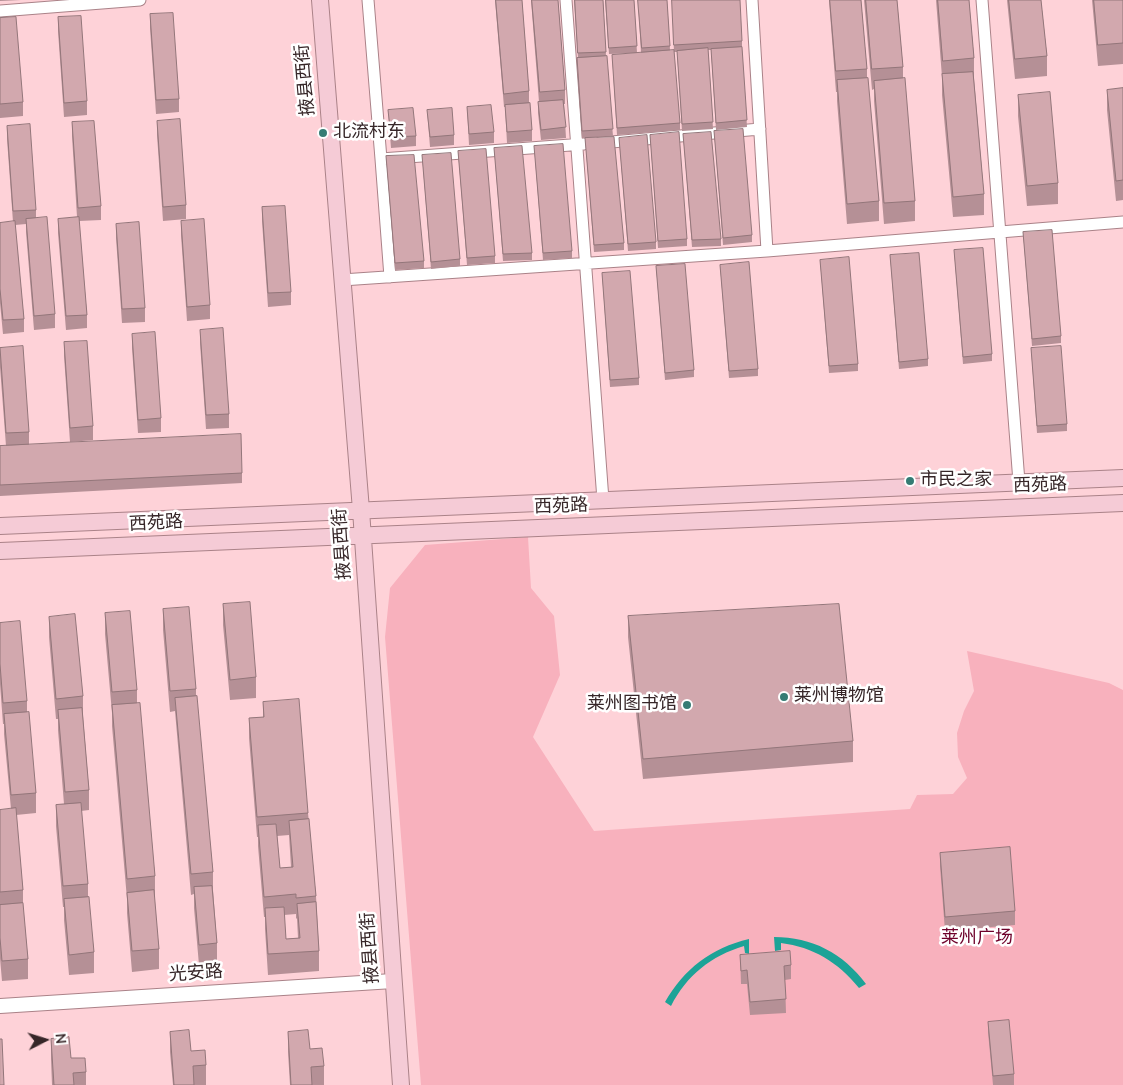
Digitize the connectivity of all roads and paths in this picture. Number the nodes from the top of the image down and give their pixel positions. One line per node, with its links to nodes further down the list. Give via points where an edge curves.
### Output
1 (140, 0): 7 (street)
2 (320, 0): 16 (main road, 掖县西街)
3 (368, 0): 10 (street)
4 (566, 0): 9 (street)
5 (752, 0): 8 (street)
6 (982, 0): 12 (street)
7 (0, 11)
8 (760, 130): 9 (street); 13 (street)
9 (577, 144): 10 (street); 14 (street)
10 (381, 160): 15 (street)
11 (1123, 222): 12 (street)
12 (1000, 234): 13 (street); 18 (street)
13 (767, 251): 14 (street)
14 (585, 264): 15 (street); 19 (street)
15 (390, 277): 16 (street)
16 (342, 280): 21 (main road, 掖县西街)
17 (1123, 478): 18 (main road, 西苑路)
18 (1019, 482): 19 (main road, 西苑路)
19 (603, 500): 21 (main road, 西苑路)
20 (1123, 503): 23 (main road, 西苑路)
21 (361, 510): 22 (main road, 西苑路); 23 (main road, 掖县西街)
22 (0, 526)
23 (363, 535): 24 (main road, 西苑路); 25 (main road, 掖县西街)
24 (0, 551)
25 (394, 980): 26 (street, 光安路); 27 (main road, 掖县西街)
26 (0, 1006)
27 (401, 1085)

